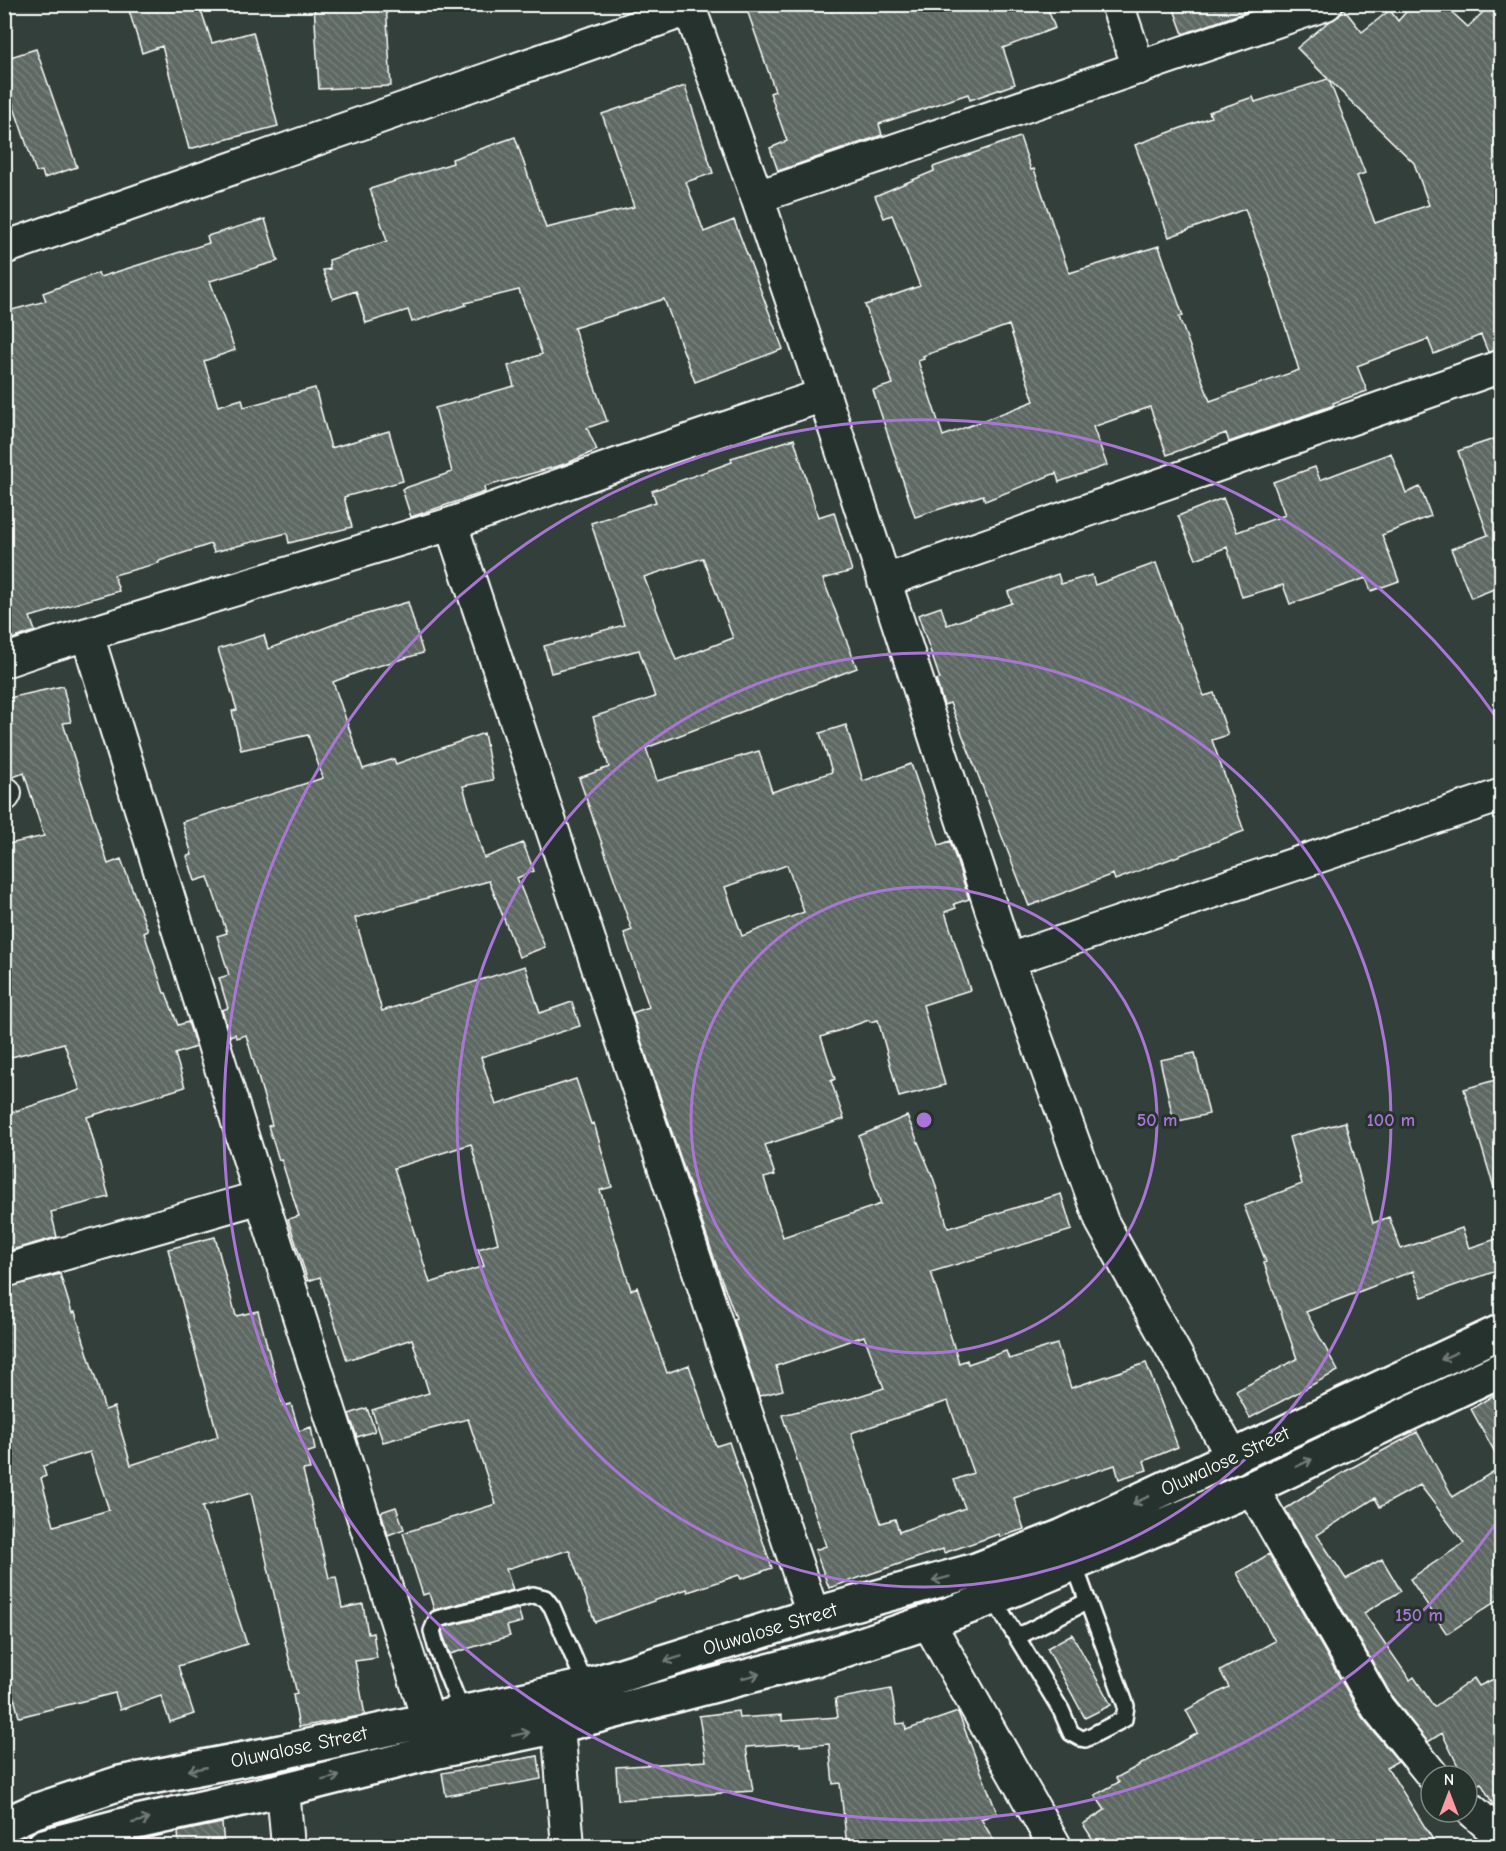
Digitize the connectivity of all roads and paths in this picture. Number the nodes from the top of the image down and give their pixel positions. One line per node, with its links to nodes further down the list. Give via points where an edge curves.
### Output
1 (1117, 4): 4 (street)
2 (1326, 4): 4 (street)
3 (689, 7): 5 (street); 6 (street)
4 (1139, 68): 5 (street)
5 (757, 197): 8 (street)
6 (4, 248)
7 (1502, 366): 10 (street)
8 (824, 395): 9 (street); 10 (street)
9 (451, 524): 11 (street); 25 (street)
10 (884, 581): 14 (street)
11 (87, 634): 12 (street); 15 (street)
12 (4, 661)
13 (1502, 795): 14 (street)
14 (1008, 960): 19 (street, via 1102,1222)
15 (261, 1197): 16 (street); 30 (street)
16 (4, 1271)
17 (1502, 1330): 19 (street, Oluwalose Street, one-way to 19)
18 (1502, 1369): 20 (street, Oluwalose Street, one-way to 18)
19 (1233, 1458): 22 (street, Oluwalose Street, one-way to 22, via 1063,1536)
20 (1252, 1488): 21 (street, Oluwalose Street); 32 (street, via 1378,1708)
21 (1074, 1564): 23 (street, Oluwalose Street); 24 (lane)
22 (976, 1570): 23 (lane); 25 (street, Oluwalose Street, one-way to 25)
23 (993, 1598): 26 (street, Oluwalose Street); 27 (lane)
24 (1088, 1601): 27 (lane); 27 (lane, via 1126,1706 1124,1719 1105,1729 1085,1738 1071,1733)
25 (813, 1615): 28 (street, Oluwalose Street, one-way to 28)
26 (928, 1622): 31 (street, Oluwalose Street, one-way to 26, via 826,1656); 40 (street)
27 (1017, 1637)
28 (571, 1690): 29 (street, Oluwalose Street); 29 (lane, via 552,1607 545,1598 532,1595 437,1619 432,1631 435,1646); 31 (street)
29 (462, 1712): 30 (street, Oluwalose Street)
30 (428, 1719): 35 (street, Oluwalose Street, one-way to 35, via 120,1784)
31 (558, 1726): 33 (street, Oluwalose Street, one-way to 31); 39 (street)
32 (1423, 1764)
33 (283, 1790): 37 (street, Oluwalose Street, one-way to 33); 38 (street)
34 (1479, 1817): 36 (street)
35 (4, 1825)
36 (1502, 1837)
37 (44, 1846)
38 (288, 1846)
39 (568, 1846)
40 (1055, 1846)

